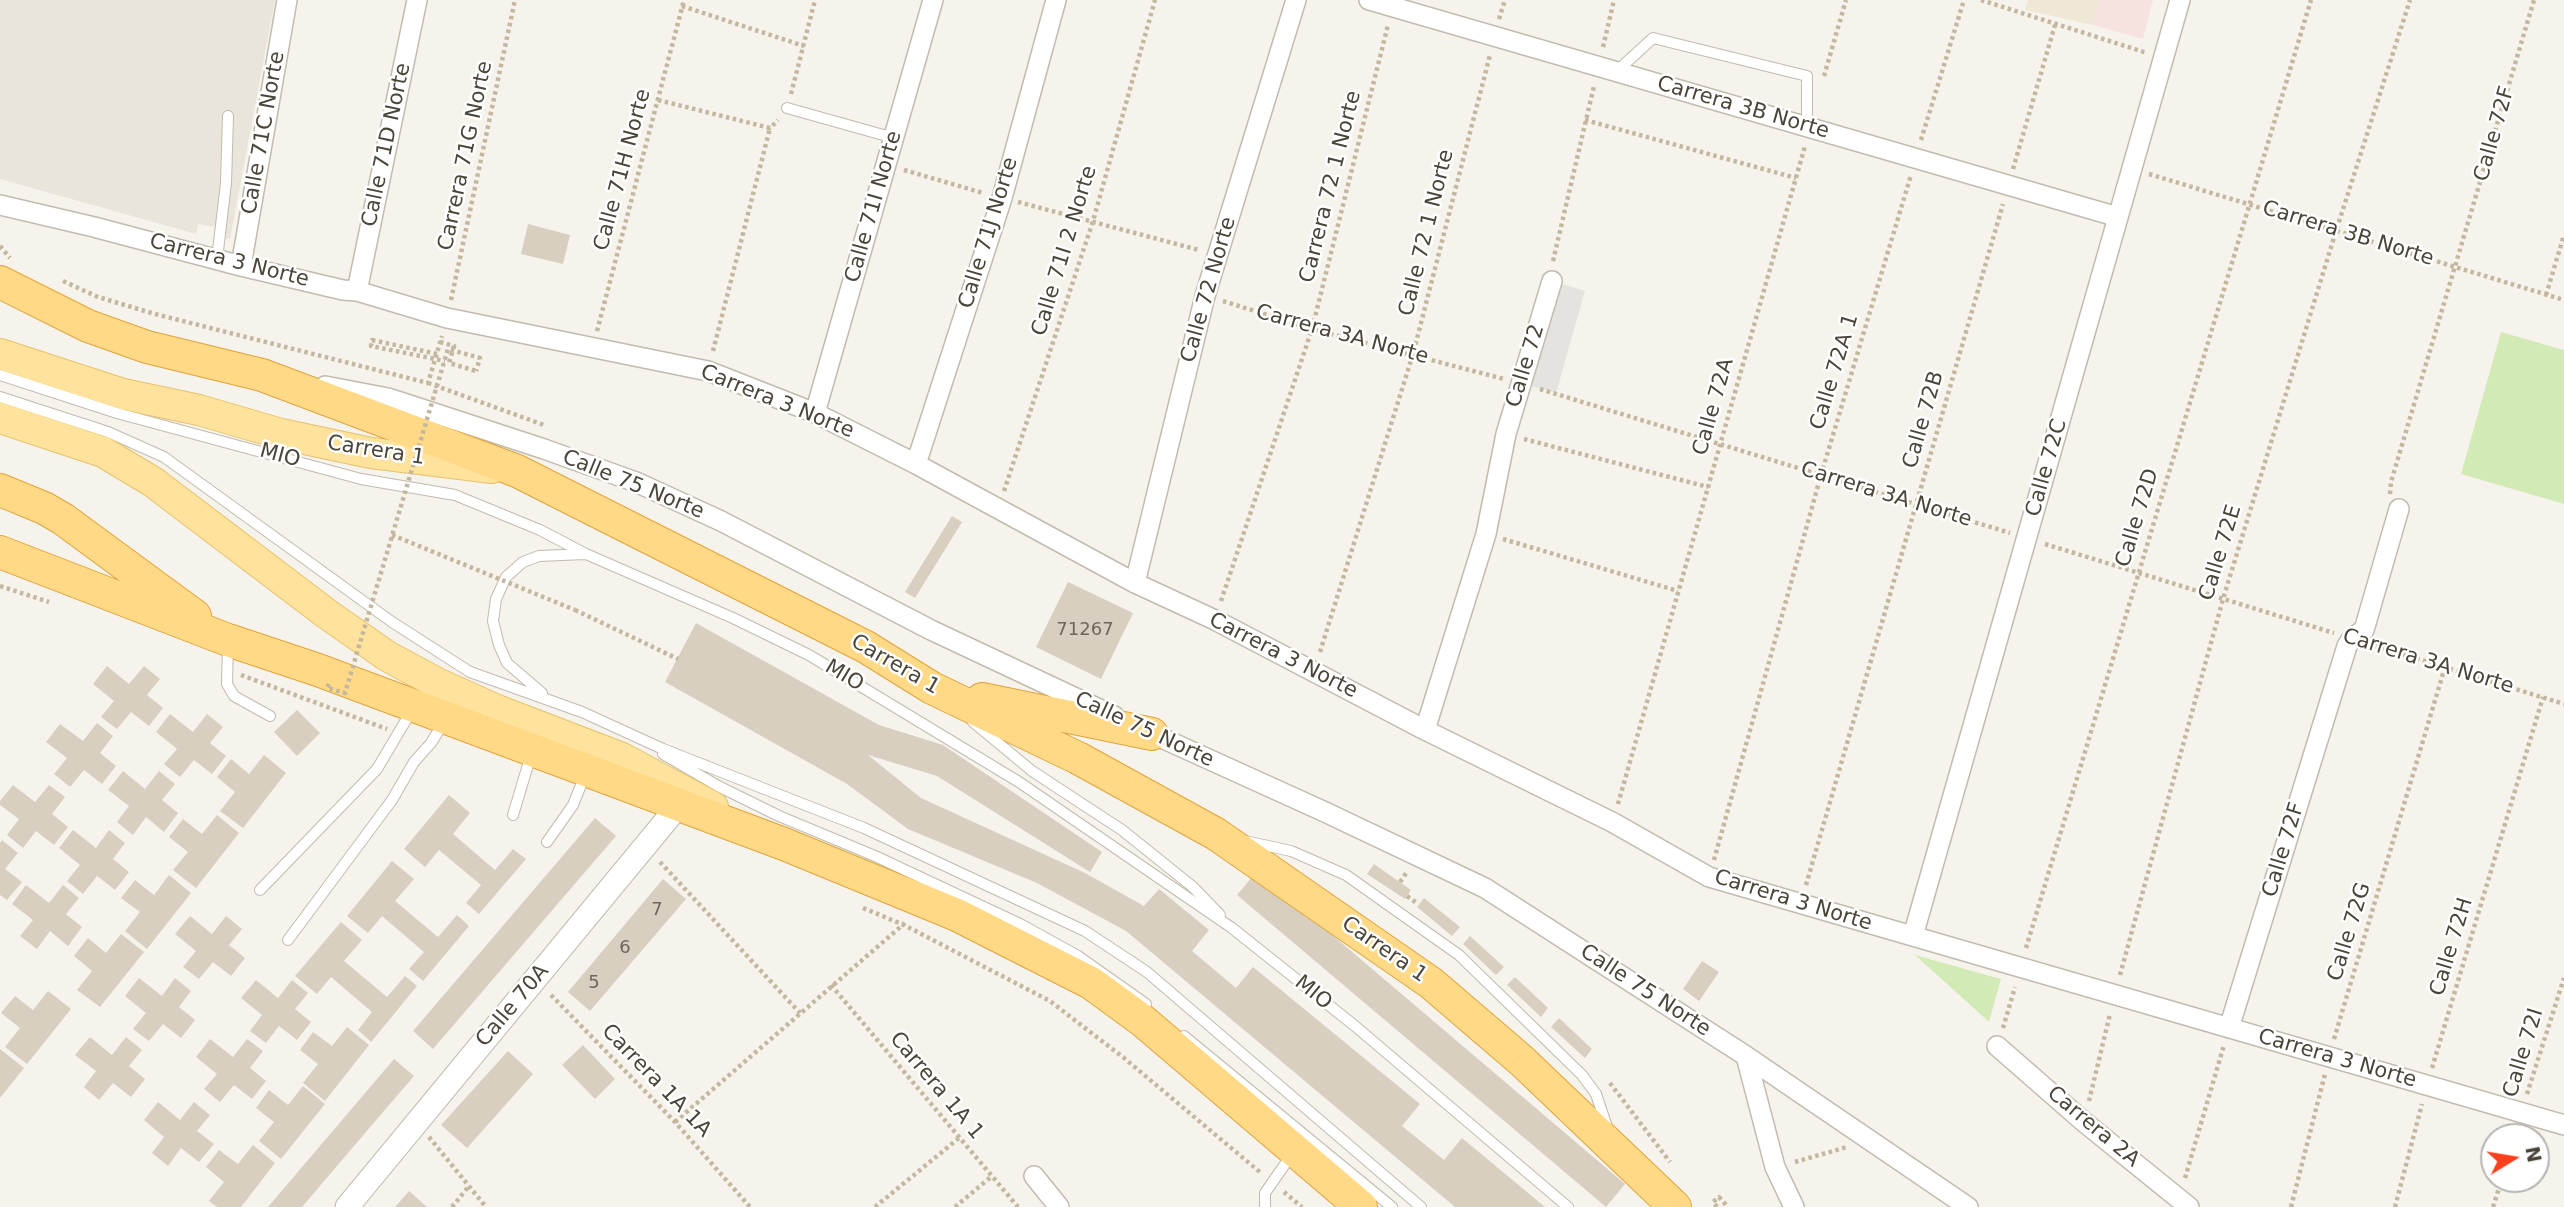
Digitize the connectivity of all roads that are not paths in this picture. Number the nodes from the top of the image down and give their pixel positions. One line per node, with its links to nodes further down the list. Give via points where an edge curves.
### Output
1 (287, 0): 16 (street, Calle 71C Norte)
2 (417, 0): 19 (street, Calle 71D Norte)
3 (933, 0): 12 (street, Calle 71I Norte)
4 (1056, 0): 30 (street, Calle 71J Norte, via 1002,198)
5 (1296, 0): 36 (street, Calle 72 Norte, via 1205,296)
6 (1368, 0): 8 (street, Carrera 3B Norte)
7 (2180, 0): 14 (street, Calle 72C)
8 (1608, 69): 11 (street, Carrera 3B Norte); 11 (lane, via 1653,38 1807,76)
9 (787, 108): 12 (lane)
10 (228, 116): 15 (lane, via 226,183)
11 (1809, 127): 14 (street, Carrera 3B Norte)
12 (894, 138): 27 (street, Calle 71I Norte)
13 (0, 205): 15 (street, Carrera 3 Norte)
14 (2118, 217): 55 (street, Calle 72C)
15 (216, 259): 16 (street, Carrera 3 Norte)
16 (241, 266): 19 (street, Carrera 3 Norte)
17 (11, 273): 21 (highway)
18 (1552, 281): 44 (street, Calle 72, via 1506,434 1486,534)
19 (357, 291): 27 (street, Carrera 3 Norte, via 447,318 708,371)
20 (0, 293): 21 (highway)
21 (63, 314): 24 (highway, via 147,347)
22 (0, 354): 26 (main road, Carrera 1)
23 (0, 375): 26 (lane, MIO)
24 (262, 375): 31 (highway); 45 (street, Calle 75 Norte, via 388,398 636,482 931,630)
25 (0, 397): 29 (lane)
26 (120, 403): 31 (main road, Carrera 1, via 199,410 371,453); 35 (lane, MIO, via 361,479 455,495)
27 (816, 413): 30 (street, Carrera 3 Norte)
28 (0, 418): 29 (main road)
29 (106, 442): 39 (lane, via 164,457 382,615 470,672); 51 (main road, via 387,656 497,710 622,758)
30 (916, 464): 36 (street, Carrera 3 Norte)
31 (517, 471): 38 (highway, Carrera 1, via 866,647)
32 (0, 490): 37 (highway, via 63,519)
33 (2399, 509): 59 (street, Calle 72F, via 2364,630 2347,646)
34 (0, 552): 37 (highway)
35 (586, 554): 39 (lane, via 539,556 523,562 506,577 496,599 494,621 507,663); 54 (lane, MIO, via 809,655 1019,782)
36 (1135, 583): 44 (street, Carrera 3 Norte)
37 (228, 655): 40 (highway, via 318,670); 41 (lane, via 226,676 234,696)
38 (932, 688): 45 (highway); 54 (lane, via 1032,771 1122,830 1193,887); 73 (highway, Carrera 1, via 1078,758 1216,834 1432,983 1522,1061)
39 (551, 700): 43 (lane)
40 (414, 706): 42 (highway); 52 (lane, via 377,769)
41 (270, 716)
42 (447, 719): 46 (highway); 56 (lane)
43 (617, 729): 53 (lane, via 718,786); 71 (lane, via 864,828 1085,931 1147,972)
44 (1426, 730): 55 (street, Carrera 3 Norte, via 1612,822 1709,877)
45 (1152, 734): 61 (street, Calle 75 Norte, via 1485,888)
46 (532, 751): 47 (highway); 49 (lane)
47 (586, 772): 48 (highway); 50 (lane, via 579,793)
48 (679, 805): 51 (highway); 67 (street, Calle 70A)
49 (513, 815)
50 (547, 842)
51 (784, 844): 53 (highway)
52 (260, 890)
53 (931, 893): 57 (lane, via 1020,924 1079,956); 63 (highway, via 1091,984 1143,1021)
54 (1232, 928): 72 (lane, MIO)
55 (1913, 936): 59 (street, Carrera 3 Norte)
56 (288, 940)
57 (1151, 1009)
58 (1171, 1025): 70 (lane)
59 (2229, 1028): 62 (street, Carrera 3 Norte)
60 (1997, 1046): 65 (street, Carrera 2A)
61 (1746, 1056): 74 (street, via 1775,1167); 75 (street, Calle 75 Norte)
62 (2564, 1125)
63 (1295, 1151): 66 (highway); 69 (lane, via 1271,1181)
64 (1034, 1176): 68 (street)
65 (2183, 1202)
66 (1359, 1204)
67 (347, 1207)
68 (1059, 1207)
69 (1265, 1207)
70 (1392, 1207)
71 (1422, 1207)
72 (1568, 1207)
73 (1675, 1207)
74 (1794, 1207)
75 (1968, 1207)

